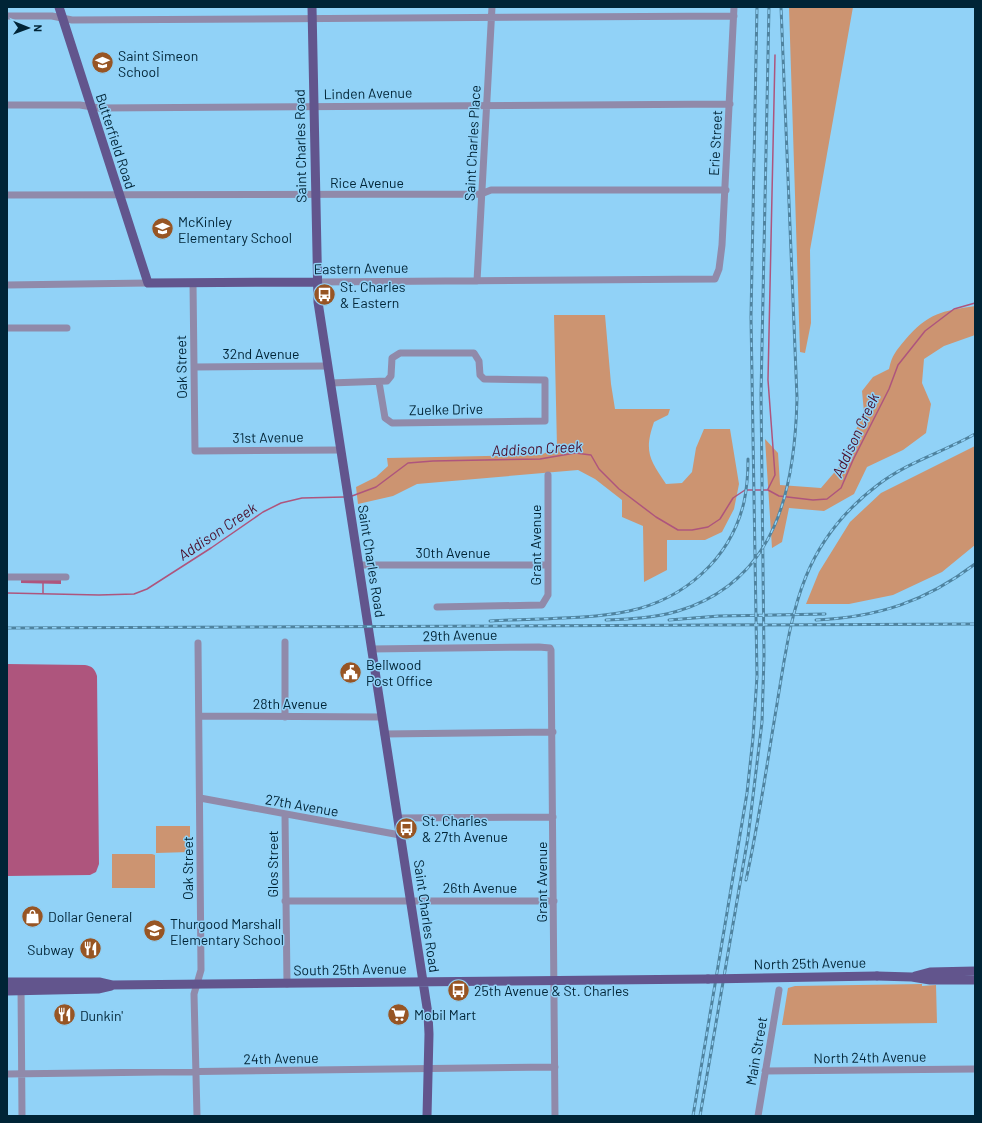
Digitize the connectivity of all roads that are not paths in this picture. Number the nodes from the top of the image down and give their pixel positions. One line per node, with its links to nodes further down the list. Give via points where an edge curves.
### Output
1 (59, 7): 8 (main road, Butterfield Road)
2 (312, 7): 9 (main road, Saint Charles Road)
3 (492, 7): 7 (street, Saint Charles Place)
4 (734, 7): 6 (street, Erie Street)
5 (7, 16): 8 (street)
6 (734, 16): 7 (street); 11 (street, Erie Street)
7 (492, 17): 9 (street); 10 (street, Saint Charles Place)
8 (62, 18): 9 (street); 13 (main road, Butterfield Road)
9 (312, 18): 14 (main road, Saint Charles Road)
10 (487, 104): 11 (street, Linden Avenue); 14 (street, Linden Avenue); 16 (street, Saint Charles Place)
11 (730, 104): 15 (street, Erie Street)
12 (7, 105): 13 (street, Linden Avenue)
13 (90, 106): 14 (street, Linden Avenue); 18 (main road, Butterfield Road)
14 (314, 107): 19 (main road, Saint Charles Road)
15 (726, 190): 16 (street, Rice Avenue, via 491,190); 20 (street, Erie Street, via 722,245)
16 (481, 194): 19 (street, Rice Avenue); 21 (street, Saint Charles Place)
17 (7, 195): 18 (street, Rice Avenue)
18 (119, 195): 19 (street, Rice Avenue); 23 (main road, Butterfield Road)
19 (315, 195): 22 (main road, Saint Charles Road)
20 (715, 279): 21 (street, Eastern Avenue)
21 (477, 281): 22 (street, Eastern Avenue)
22 (317, 282): 24 (main road, Eastern Avenue); 28 (main road, Saint Charles Road)
23 (148, 283): 24 (main road, Eastern Avenue); 25 (street, Eastern Avenue)
24 (193, 283): 29 (street, Oak Street)
25 (7, 285)
26 (7, 328): 27 (street)
27 (67, 328)
28 (328, 366): 29 (street, 32nd Avenue); 31 (main road, Saint Charles Road)
29 (194, 367): 33 (street, Oak Street)
30 (379, 382): 30 (street, Zuelke Drive, via 390,378 392,358 400,353 471,353 478,358 480,375 484,379 544,380 545,421 392,423 385,418); 31 (street)
31 (330, 383): 32 (main road, Saint Charles Road)
32 (341, 450): 33 (street, 31st Avenue); 35 (main road, Saint Charles Road)
33 (195, 451)
34 (548, 474): 36 (street, Grant Avenue)
35 (358, 565): 36 (street, 30th Avenue); 43 (main road, Saint Charles Road)
36 (548, 566): 39 (street, Grant Avenue, via 548,594 542,605)
37 (66, 576): 38 (street)
38 (7, 577)
39 (437, 607)
40 (285, 642): 45 (street)
41 (198, 643): 44 (street, Oak Street)
42 (550, 648): 43 (street, 29th Avenue); 47 (street, Grant Avenue)
43 (371, 649): 46 (main road, Saint Charles Road)
44 (199, 716): 45 (street, 28th Avenue); 49 (street, Oak Street)
45 (285, 716): 46 (street, 28th Avenue)
46 (382, 717): 48 (main road, Saint Charles Road)
47 (553, 732): 48 (street); 52 (street, Grant Avenue)
48 (384, 734): 51 (main road, Saint Charles Road)
49 (200, 798): 50 (street, 27th Avenue); 67 (street, Oak Street, via 201,970)
50 (285, 815): 53 (street, 27th Avenue); 55 (street, Glos Street)
51 (398, 818): 52 (street); 53 (main road, Saint Charles Road)
52 (553, 818): 56 (street, Grant Avenue)
53 (400, 835): 54 (main road, Saint Charles Road)
54 (410, 900): 55 (street, 26th Avenue); 56 (street, 26th Avenue); 64 (main road, Saint Charles Road)
55 (285, 901): 65 (street, Glos Street)
56 (554, 901): 62 (street, Grant Avenue)
57 (975, 971): 58 (main road, North 25th Avenue, via 930,972)
58 (912, 976): 59 (main road, North 25th Avenue, bridge); 60 (main road, North 25th Avenue, via 930,980)
59 (708, 979): 62 (main road, South 25th Avenue)
60 (975, 980)
61 (21, 981): 63 (main road, South 25th Avenue); 66 (main road, South 25th Avenue, via 93,982); 70 (street)
62 (555, 981): 64 (main road, South 25th Avenue); 71 (street, Grant Avenue)
63 (7, 982)
64 (422, 982): 65 (main road, South 25th Avenue); 72 (main road, Saint Charles Road, via 428,1022)
65 (287, 984): 67 (main road, South 25th Avenue)
66 (112, 985): 67 (main road, South 25th Avenue); 70 (main road, South 25th Avenue, via 98,990)
67 (197, 985): 75 (street, Oak Street, via 194,994)
68 (779, 990): 74 (street, Main Street)
69 (7, 991): 70 (main road, South 25th Avenue)
70 (21, 991): 77 (street)
71 (555, 1067): 72 (street, 24th Avenue); 81 (street, Grant Avenue)
72 (428, 1069): 75 (street, 24th Avenue); 80 (main road, Saint Charles Road)
73 (975, 1069): 74 (street, North 24th Avenue)
74 (765, 1071): 82 (street, Main Street)
75 (196, 1072): 77 (street, 24th Avenue); 79 (street, Oak Street)
76 (7, 1074): 77 (street, 24th Avenue)
77 (22, 1074): 78 (street)
78 (22, 1116)
79 (197, 1116)
80 (427, 1116)
81 (555, 1116)
82 (758, 1116)

